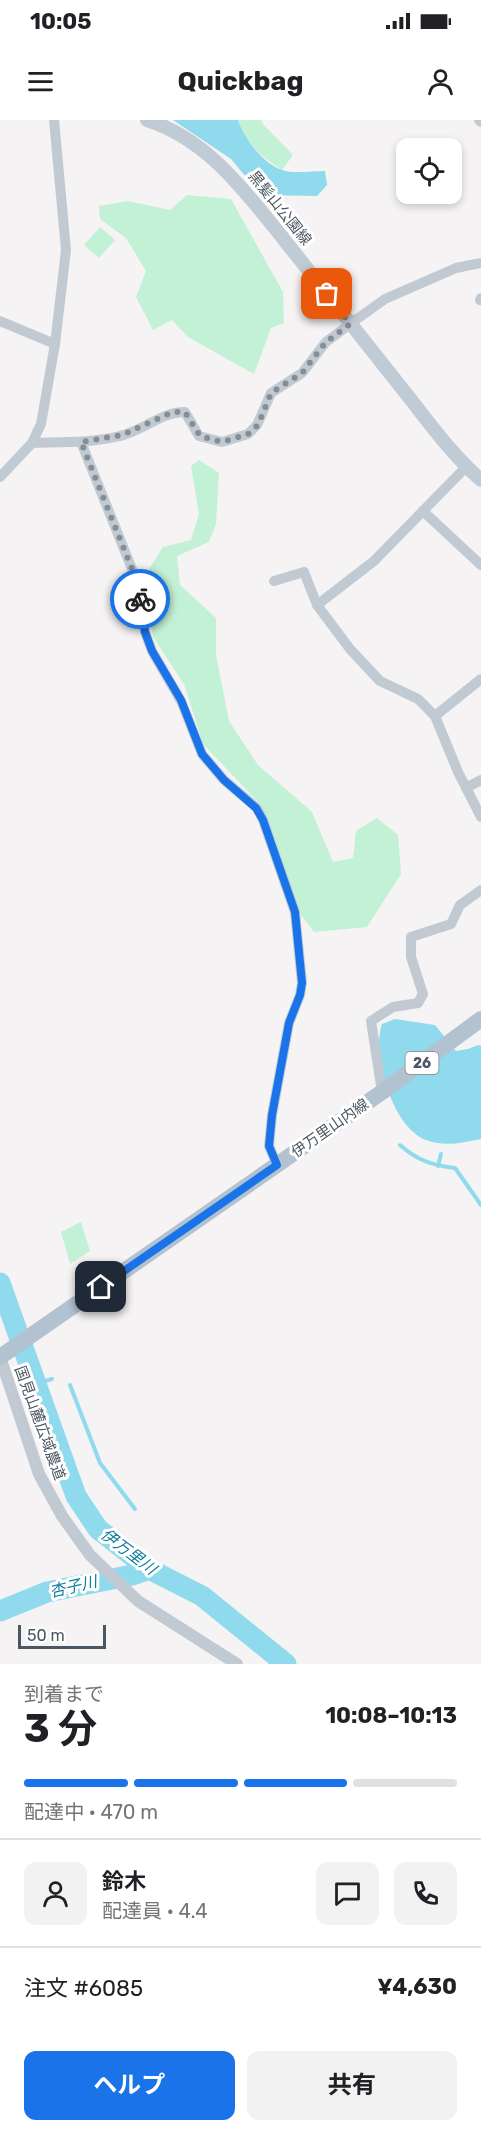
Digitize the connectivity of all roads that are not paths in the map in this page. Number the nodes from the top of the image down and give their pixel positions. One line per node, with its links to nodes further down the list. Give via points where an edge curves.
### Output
1 (54, 120): 6 (street, via 66,250)
2 (147, 120): 5 (main road, 黒髪山公園線, via 192,142 231,175)
3 (481, 263): 5 (street, via 456,268 385,299)
4 (0, 321): 6 (street)
5 (350, 324): 7 (street, via 326,342 302,373 271,393 258,425 248,434 222,442 200,436 185,412 173,412 122,435); 9 (main road, 黒髪山公園線)
6 (55, 344): 8 (street, via 41,424)
7 (81, 442): 8 (street); 24 (street, via 136,579 152,651 181,700 202,754 256,808 263,820 295,912 302,983 289,1023 272,1115 269,1146)
8 (33, 443): 10 (street)
9 (466, 467): 11 (main road, 黒髪山公園線); 12 (street)
10 (0, 477)
11 (481, 480)
12 (423, 511): 13 (street); 15 (street, via 374,561)
13 (481, 565)
14 (274, 581): 15 (street, via 304,572)
15 (317, 605): 17 (street, via 380,681 418,699)
16 (481, 679): 17 (street)
17 (435, 716): 19 (street)
18 (481, 780): 19 (street)
19 (466, 788): 20 (street)
20 (481, 817)
21 (481, 890): 23 (street, via 460,905 451,924 411,937 411,957 423,994 418,1003 393,1007 371,1021)
22 (481, 1019): 23 (main road, 伊万里山内線 / 26)
23 (382, 1092): 24 (main road, 伊万里山内線 / 26)
24 (277, 1165): 25 (main road, 伊万里山内線 / 26)
25 (1, 1356): 26 (street, 国見山麓広域農道, via 39,1474 90,1555 138,1601)
26 (237, 1664)

